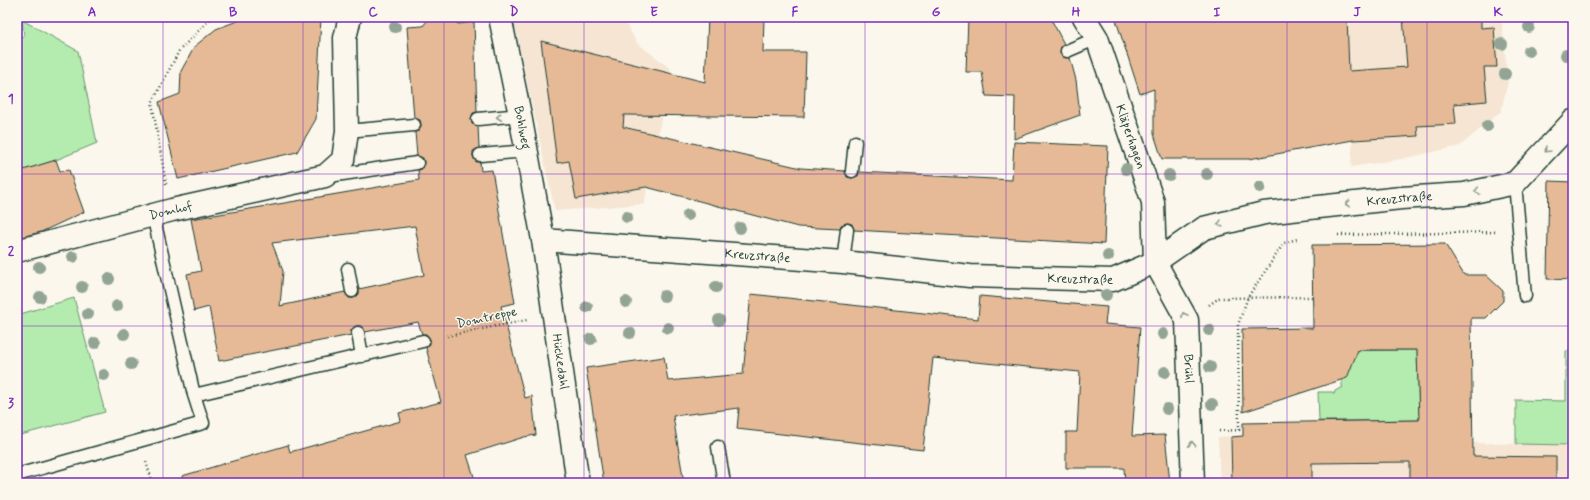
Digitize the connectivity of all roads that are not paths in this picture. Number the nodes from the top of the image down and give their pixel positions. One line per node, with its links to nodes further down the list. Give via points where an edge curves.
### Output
1 (350, 17): 10 (street, Domhof, via 345,38)
2 (500, 17): 6 (street, Bohlweg)
3 (1084, 17): 4 (street, Kläperhagen)
4 (1097, 38): 5 (lane); 23 (street, Kläperhagen, via 1152,202)
5 (1068, 50)
6 (520, 115): 7 (lane, one-way to 7); 12 (street, Bohlweg)
7 (478, 119)
8 (1573, 121): 17 (street, one-way to 17)
9 (414, 125): 10 (lane)
10 (347, 131): 16 (street, Domhof, via 343,160)
11 (855, 142): 15 (lane)
12 (527, 151): 13 (lane); 20 (street, Bohlweg)
13 (480, 155)
14 (417, 163): 16 (lane, Domhof)
15 (852, 171)
16 (325, 176): 18 (street, Domhof)
17 (1515, 183): 23 (street, Kreuzstraße, one-way to 23, via 1464,194 1264,213 1204,228); 26 (lane)
18 (162, 212): 21 (street, Domhof); 30 (lane)
19 (846, 230): 22 (lane)
20 (544, 240): 22 (street, Kreuzstraße); 33 (street, Hückedahl)
21 (17, 251)
22 (843, 262): 23 (street, Kreuzstraße, via 970,276 1113,280)
23 (1155, 262): 35 (street, Brühl, one-way to 23, via 1187,320)
24 (348, 269): 25 (lane)
25 (352, 291)
26 (1525, 296)
27 (358, 333): 29 (lane)
28 (423, 341): 29 (lane)
29 (362, 356): 30 (lane)
30 (194, 395): 32 (lane, via 203,424)
31 (718, 447): 34 (lane)
32 (17, 475)
33 (578, 483)
34 (724, 483)
35 (1193, 483)

